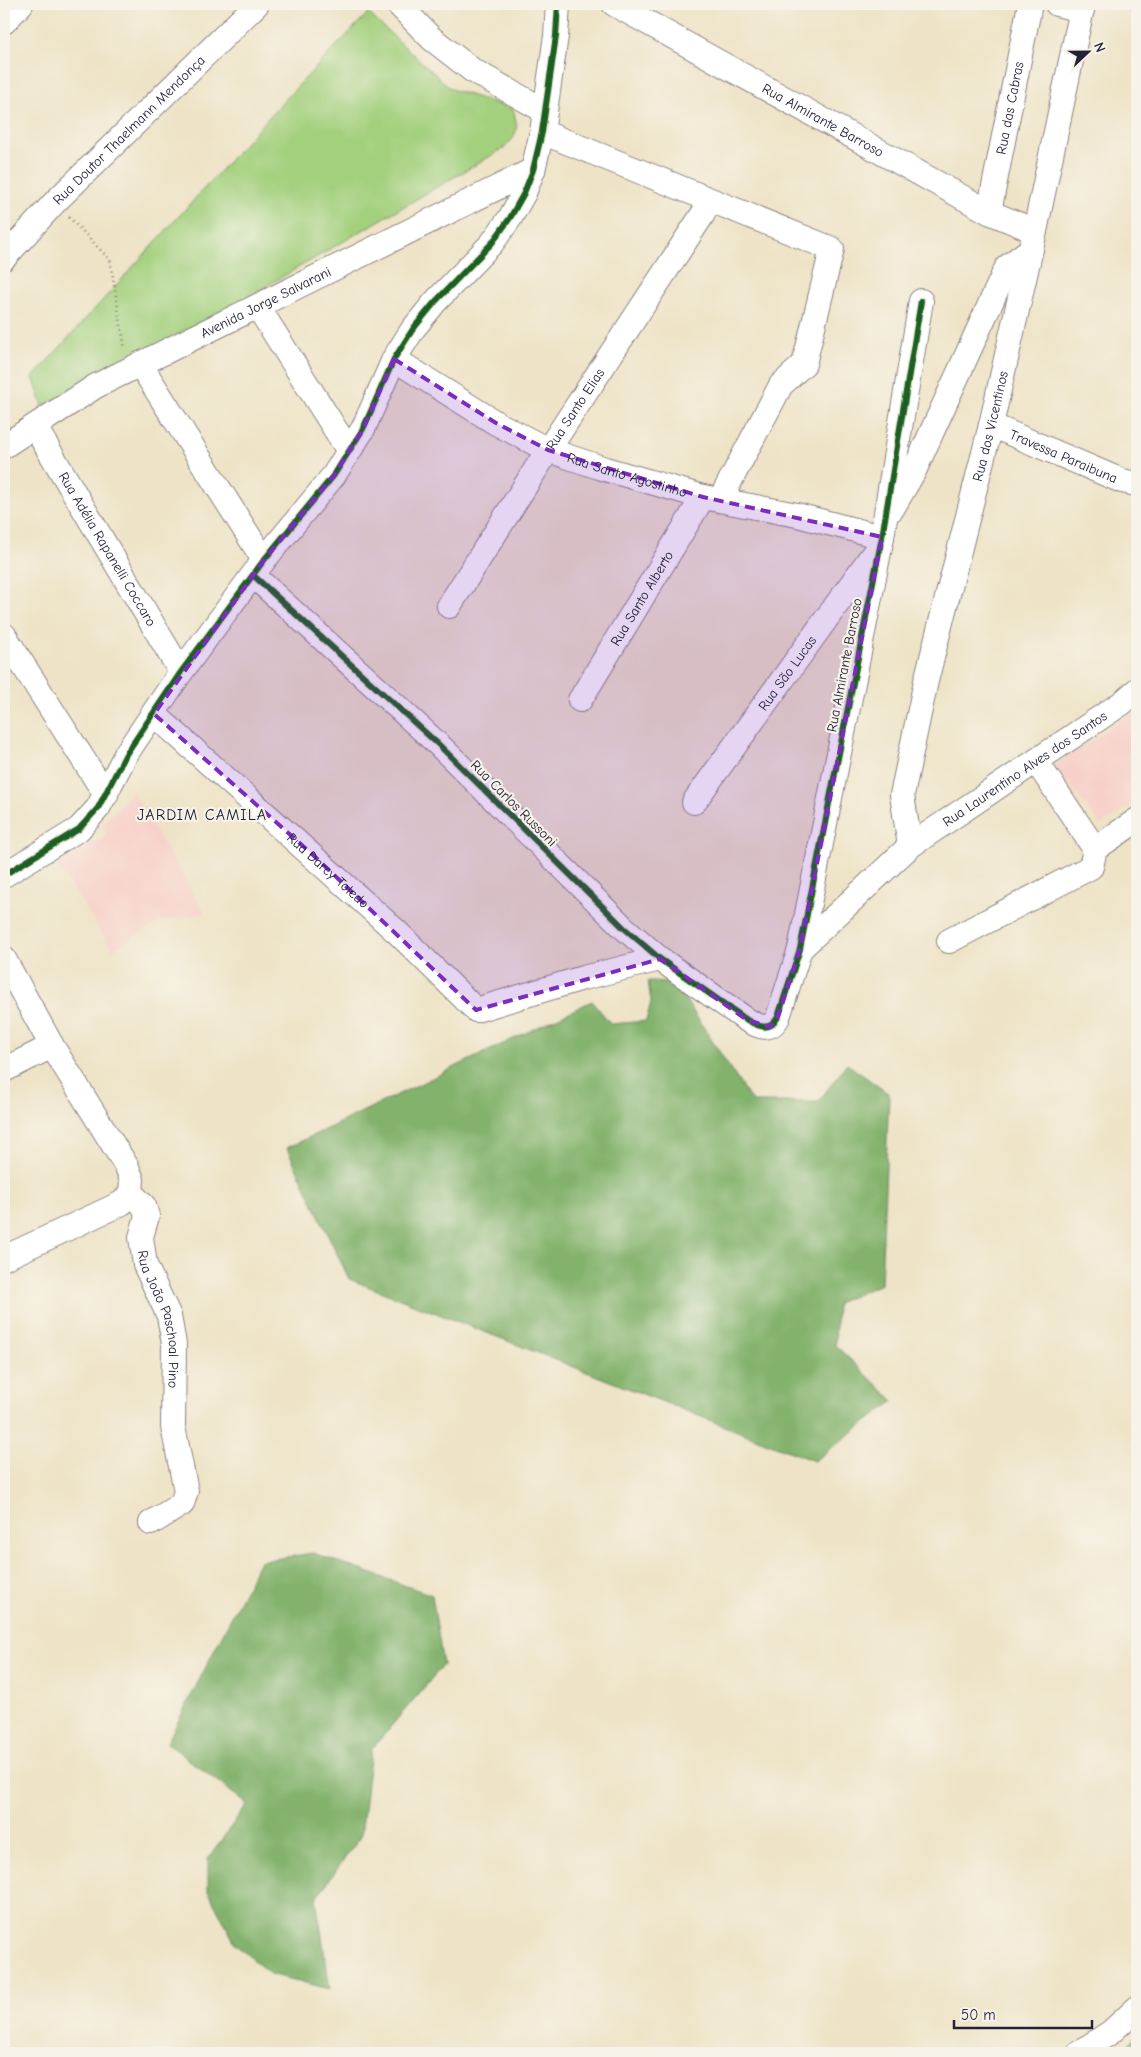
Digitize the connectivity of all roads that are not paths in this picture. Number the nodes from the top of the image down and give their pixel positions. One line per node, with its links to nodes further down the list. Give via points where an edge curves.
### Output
1 (21, 4): 9 (street)
2 (257, 4): 15 (street, Rua Doutor Thaelmann Mendonça, via 55,202)
3 (398, 4): 10 (street, via 431,38)
4 (558, 4): 10 (street)
5 (614, 4): 12 (street, Rua Almirante Barroso)
6 (1030, 4): 12 (street, Rua das Cabras)
7 (1057, 4): 8 (street)
8 (1082, 7): 14 (street, Rua dos Vicentinos)
9 (4, 22)
10 (544, 122): 11 (street); 26 (street, Rua Santo Alberto, via 832,249 804,364 781,385)
11 (533, 170): 17 (street, Avenida Jorge Salvarani); 18 (street, via 524,193 492,243 413,328)
12 (989, 212): 14 (street, Rua Almirante Barroso)
13 (703, 214): 23 (street, Rua Santo Elias)
14 (1033, 240): 20 (street, Rua dos Vicentinos); 27 (street, via 1007,267)
15 (4, 258)
16 (921, 301): 27 (street, Rua Almirante Barroso)
17 (258, 307): 19 (street, Avenida Jorge Salvarani); 24 (street)
18 (394, 359): 23 (street, Rua Santo Agostinho, via 496,423); 24 (street, via 363,429)
19 (134, 367): 21 (street, Avenida Jorge Salvarani, via 96,386); 28 (street, Rua Carlos Russoni)
20 (991, 425): 25 (street, Travessa Paraibuna); 39 (street, Rua dos Vicentinos, via 926,681 902,795)
21 (35, 427): 22 (street, Avenida Jorge Salvarani); 31 (street, Rua Adélia Rapanelli Coccaro)
22 (4, 446)
23 (548, 450): 26 (street, Rua Santo Agostinho); 29 (street, Rua Santo Elias)
24 (349, 451): 28 (street)
25 (1137, 484)
26 (711, 499): 27 (street, Rua Santo Agostinho); 33 (street, Rua Santo Alberto)
27 (882, 535): 37 (street, Rua São Lucas); 43 (street, Rua Almirante Barroso)
28 (259, 568): 31 (street); 45 (street, Rua Carlos Russoni, via 623,927)
29 (448, 606)
30 (4, 635): 36 (street)
31 (181, 672): 34 (street)
32 (1137, 690): 35 (street, Rua Laurentino Alves dos Santos)
33 (580, 700)
34 (154, 714): 36 (street, via 126,754); 45 (street, Rua Darcy Toledo, via 397,932 476,1010)
35 (1036, 761): 39 (street, Rua Laurentino Alves dos Santos); 40 (street)
36 (106, 795): 41 (street, via 79,829)
37 (694, 802)
38 (1137, 820): 40 (street)
39 (910, 846): 43 (street, Rua Laurentino Alves dos Santos)
40 (1095, 849): 42 (street, via 1091,867)
41 (4, 875)
42 (949, 941)
43 (800, 949): 46 (street, Rua Almirante Barroso, via 778,1017)
44 (4, 958): 47 (street)
45 (660, 959): 46 (street, Rua Carlos Russoni, via 758,1027)
46 (770, 1027)
47 (52, 1046): 48 (street); 49 (street, via 127,1167 132,1180)
48 (4, 1070)
49 (131, 1193): 50 (street, via 122,1203); 51 (street, Rua João Paschoal Pino, via 144,1206 147,1216 141,1238 145,1265 169,1316 174,1344 173,1427 186,1491 182,1504)
50 (4, 1258)
51 (151, 1523)
52 (1137, 2008): 53 (street, via 1111,2032)
53 (1079, 2053)

